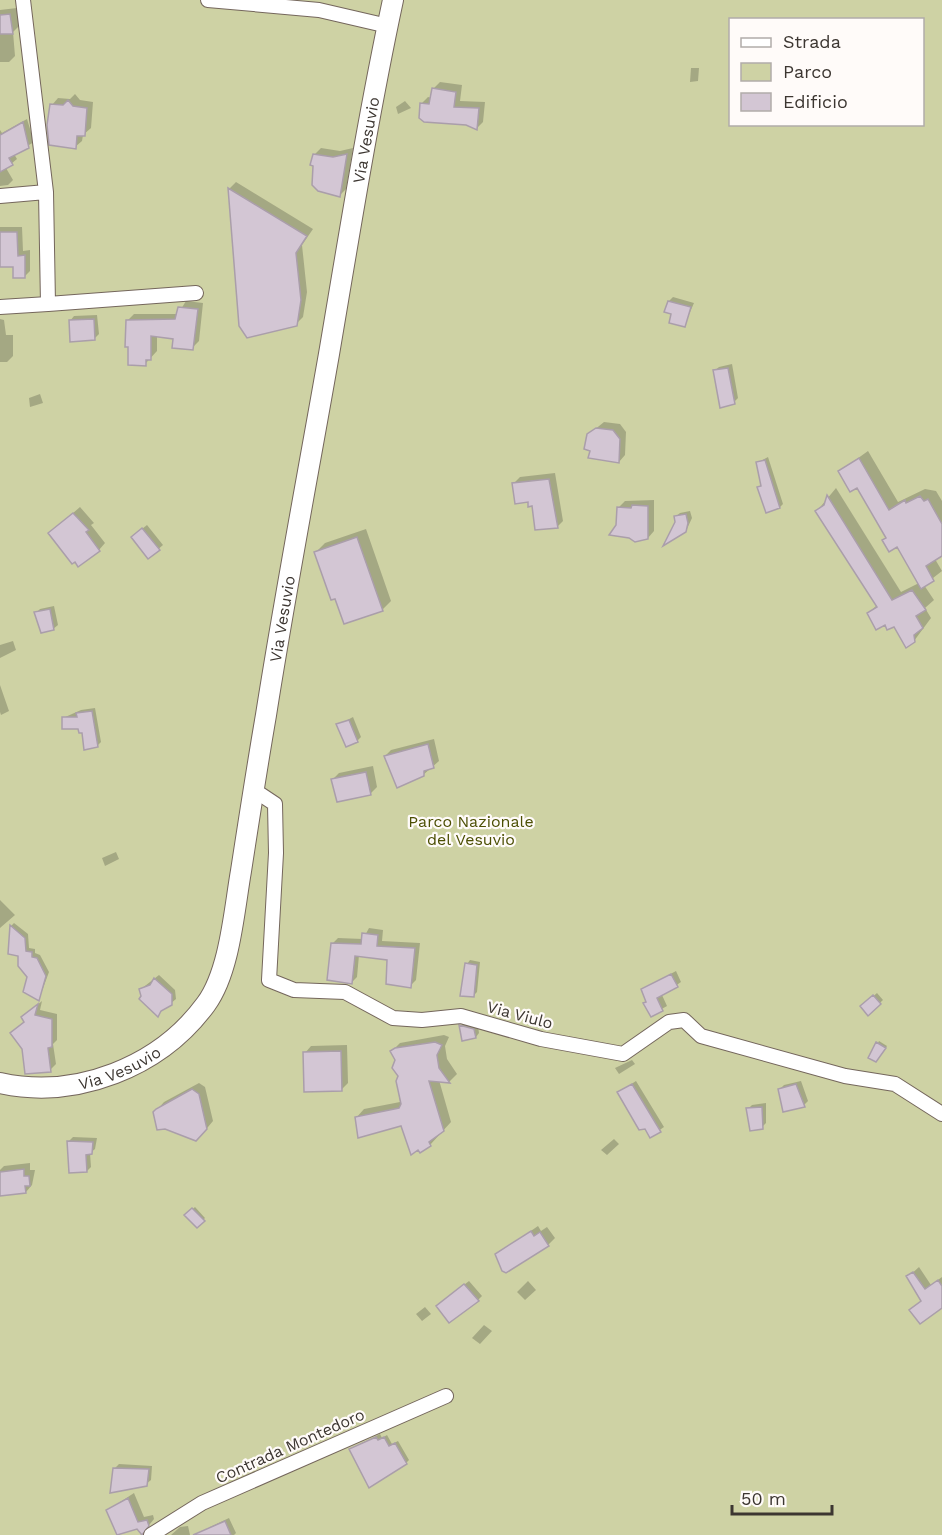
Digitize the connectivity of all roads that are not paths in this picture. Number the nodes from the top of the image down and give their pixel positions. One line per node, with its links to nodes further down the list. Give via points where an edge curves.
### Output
1 (23, 0): 5 (street)
2 (208, 0): 4 (street, via 320,10)
3 (393, 0): 4 (street, Via Vesuvio)
4 (388, 26): 10 (street, Via Vesuvio)
5 (45, 192): 6 (street); 8 (street)
6 (0, 196)
7 (196, 293): 8 (street)
8 (48, 304): 9 (street)
9 (0, 307)
10 (254, 790): 11 (street, Via Vesuvio, via 232,926 221,971 208,1002 155,1053 118,1074 71,1086 28,1089); 12 (street, Via Viulo, via 275,804 269,980 294,990 345,992 393,1018 461,1016 541,1039 623,1054 669,1022 684,1020 701,1036 845,1076 896,1084)
11 (0, 1083)
12 (942, 1114)
13 (446, 1395): 14 (street, Contrada Montedoro, via 202,1503)
14 (151, 1535)

